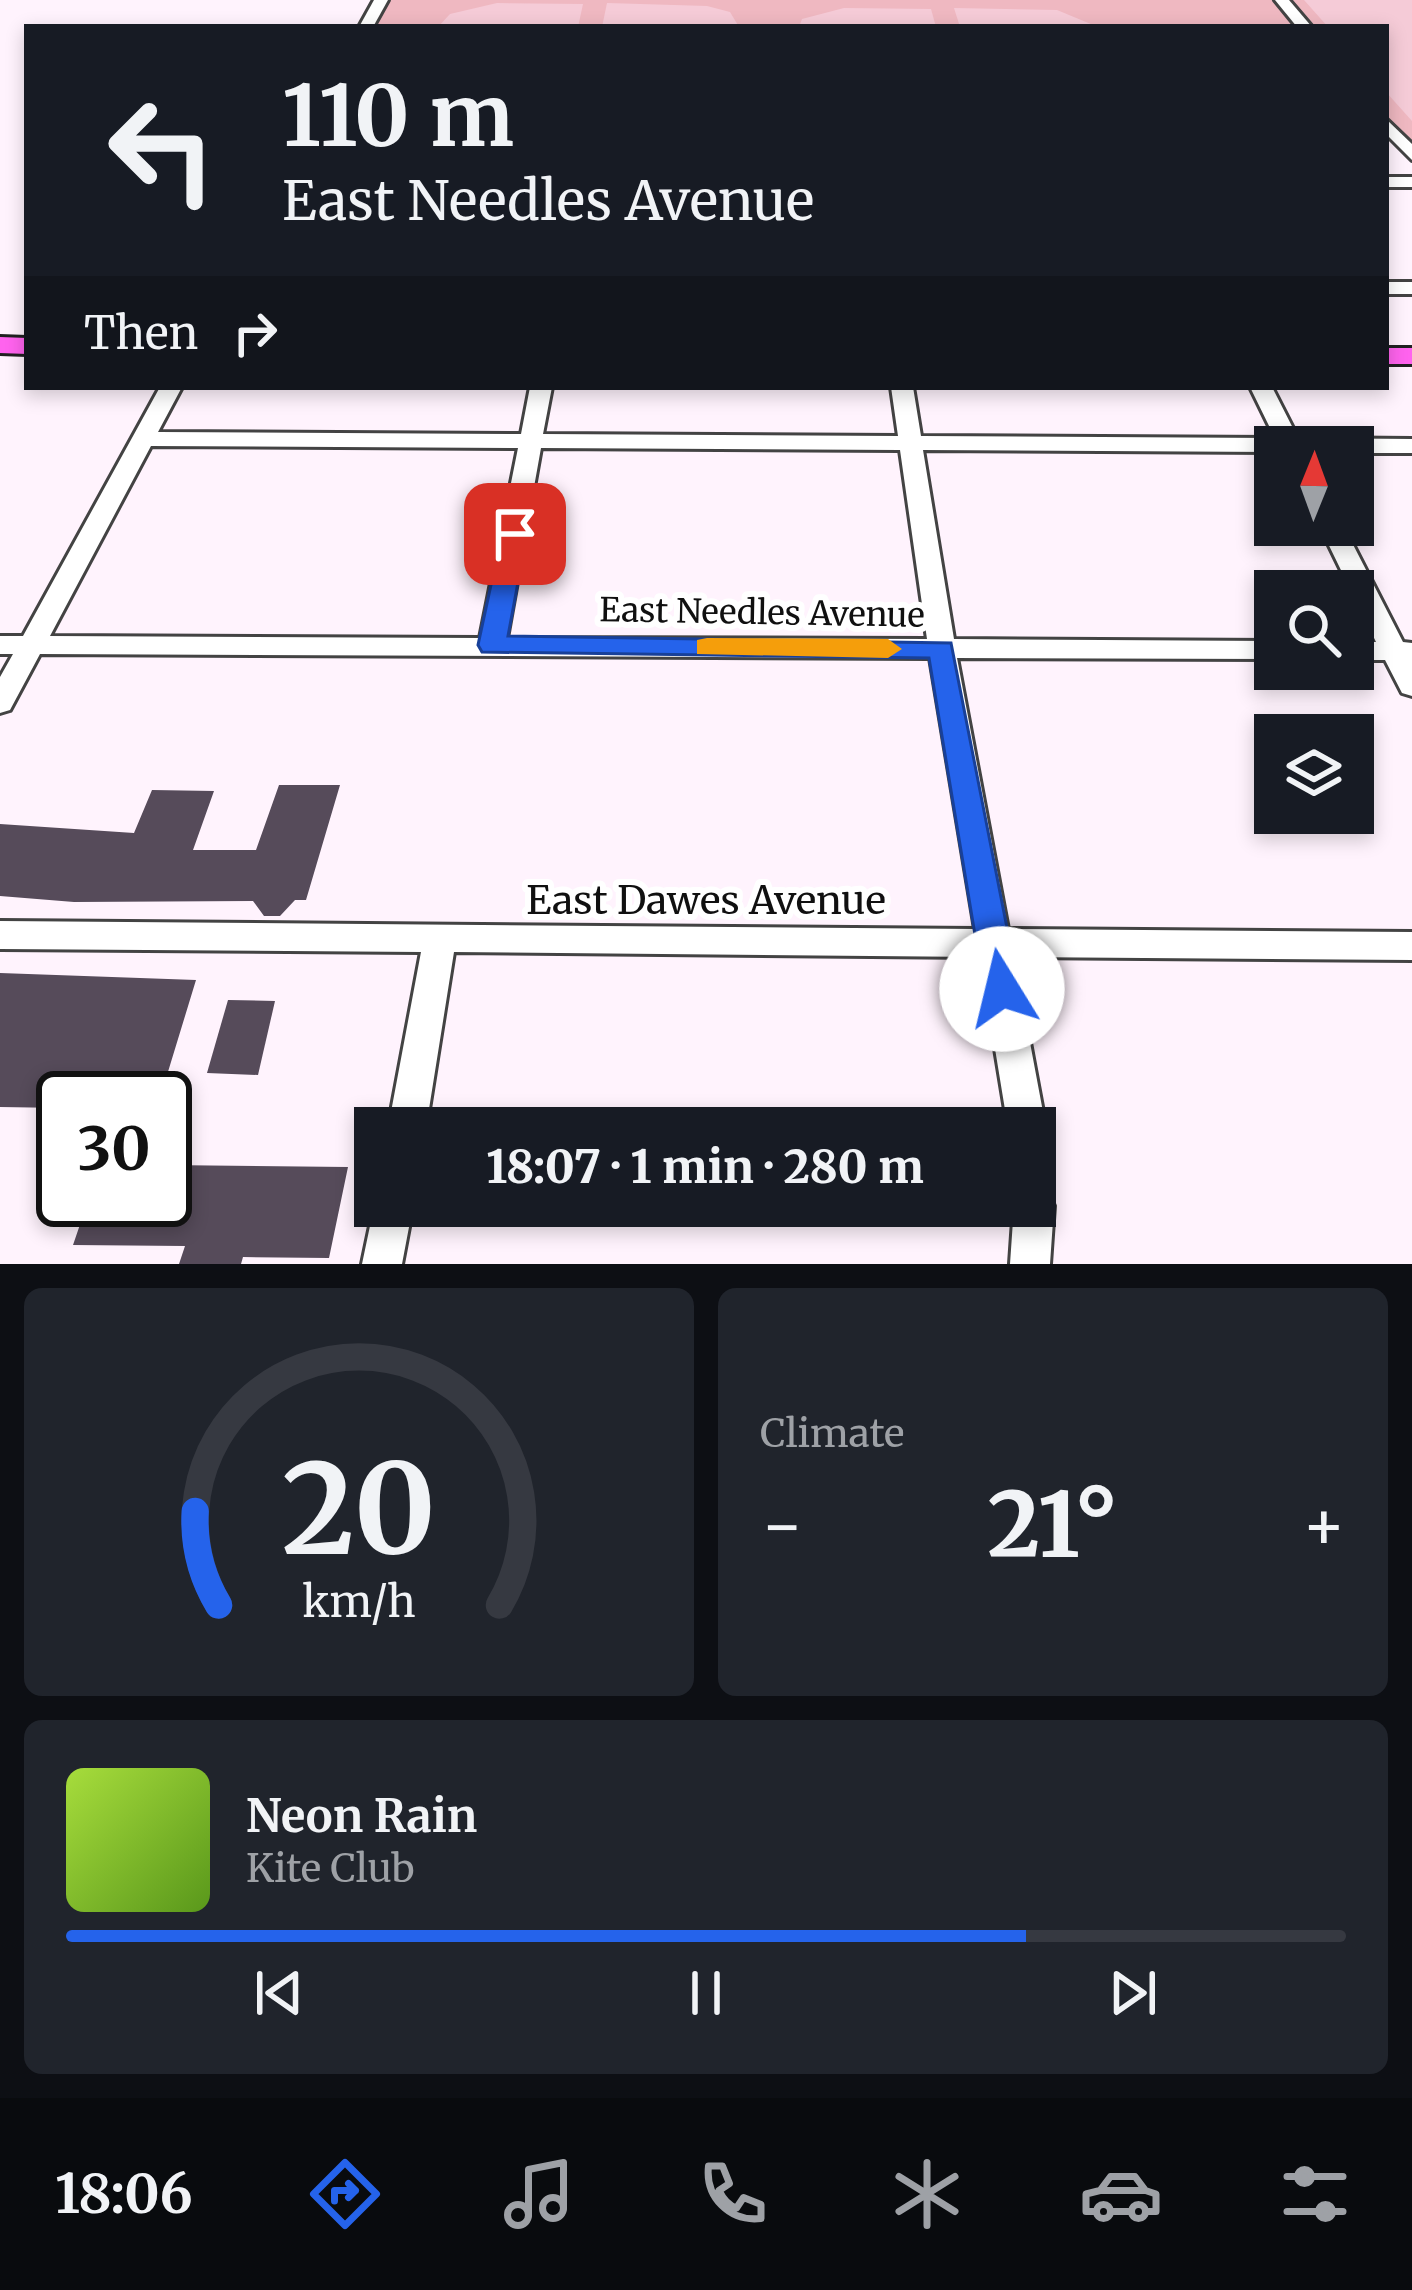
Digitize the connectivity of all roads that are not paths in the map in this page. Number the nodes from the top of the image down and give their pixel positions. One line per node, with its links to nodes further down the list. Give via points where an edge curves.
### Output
1 (1282, 0): 2 (street)
2 (1302, 24)
3 (1389, 128): 4 (street)
4 (1412, 155)
5 (169, 390): 10 (street)
6 (541, 390): 11 (street)
7 (902, 390): 12 (street)
8 (1263, 390): 9 (street)
9 (1281, 426)
10 (143, 439): 11 (street); 18 (street)
11 (532, 442): 12 (street); 19 (street)
12 (911, 442): 13 (street); 20 (street)
13 (1254, 446)
14 (1374, 446): 15 (street)
15 (1412, 446)
16 (1343, 546): 22 (street)
17 (0, 645): 18 (street, East Needles Avenue)
18 (33, 645): 19 (street, East Needles Avenue); 24 (street)
19 (492, 645): 20 (street, East Needles Avenue)
20 (942, 649): 21 (street, East Needles Avenue); 27 (street)
21 (1254, 650)
22 (1403, 651): 23 (street)
23 (1412, 686)
24 (0, 703)
25 (0, 935): 26 (street, East Dawes Avenue)
26 (439, 943): 27 (street, East Dawes Avenue); 29 (street)
27 (994, 944): 28 (street, East Dawes Avenue); 30 (street)
28 (1412, 946)
29 (411, 1107)
30 (1023, 1107)
31 (389, 1227): 33 (street)
32 (1033, 1227): 34 (street)
33 (382, 1264)
34 (1030, 1264)

